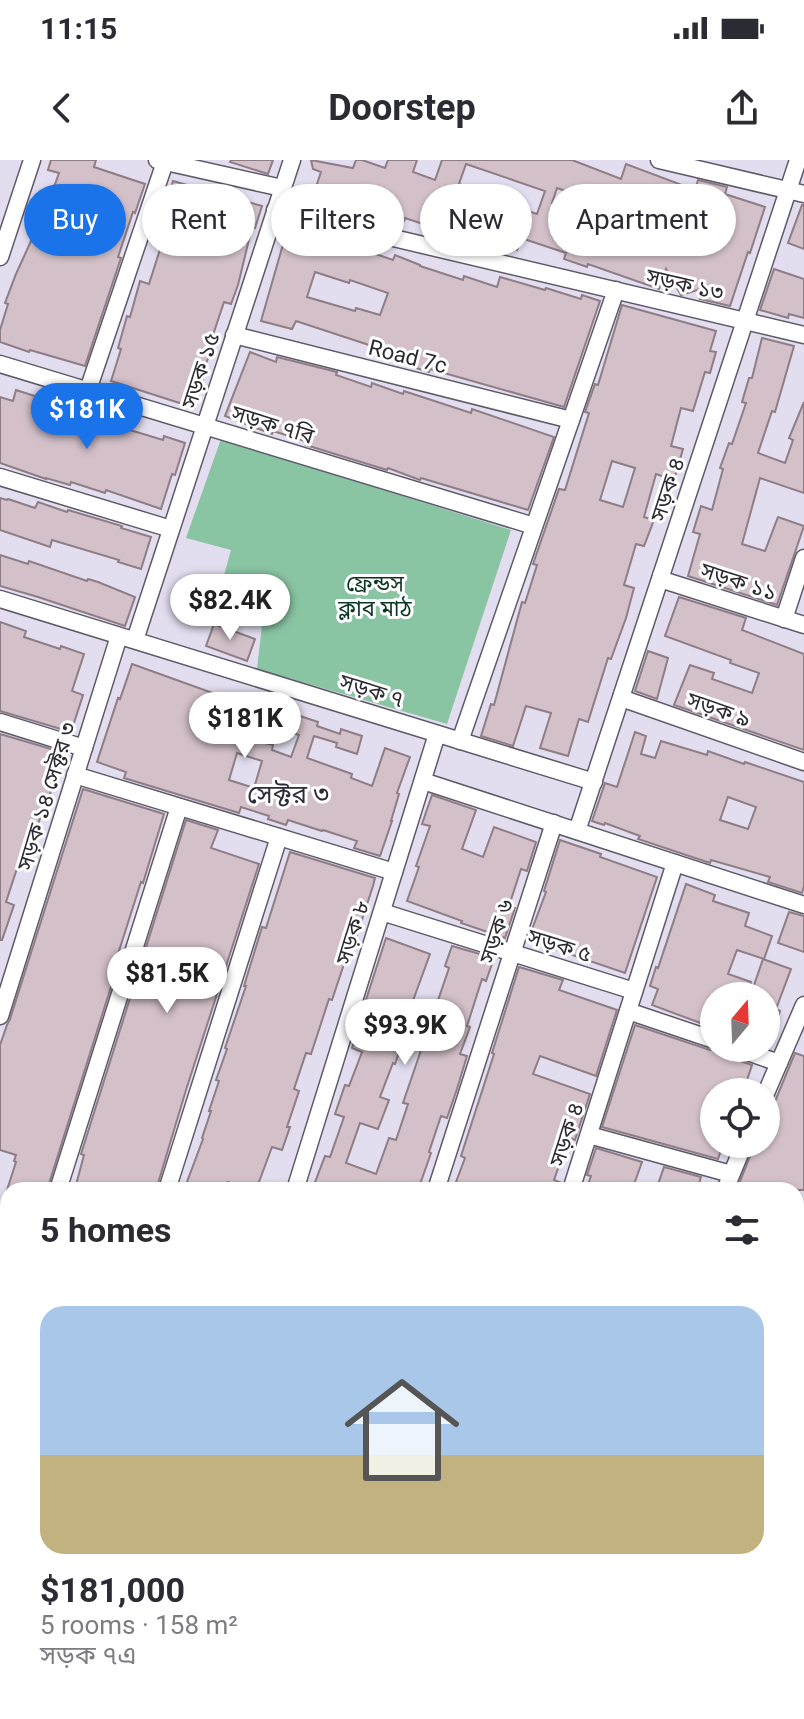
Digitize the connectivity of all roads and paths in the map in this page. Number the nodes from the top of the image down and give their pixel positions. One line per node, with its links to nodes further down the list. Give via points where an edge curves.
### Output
1 (32, 160): 11 (street)
2 (292, 160): 6 (street, সড়ক ১৫)
3 (659, 160): 8 (street)
4 (798, 160): 8 (street, সড়ক ৪)
5 (161, 161): 7 (street); 17 (street)
6 (283, 184)
7 (271, 186)
8 (796, 192): 13 (street, সড়ক ৪)
9 (271, 222): 14 (street, সড়ক ১৫)
10 (404, 240): 12 (street, সড়ক ১৩)
11 (0, 257)
12 (616, 290): 13 (street, সড়ক ১৩); 18 (street)
13 (745, 321): 15 (street, সড়ক ১৩); 24 (street, সড়ক ৪)
14 (234, 335): 18 (street, Road 7c); 19 (street, সড়ক ১৫)
15 (804, 335)
16 (0, 364): 17 (street, সড়ক ৭বি)
17 (88, 390): 19 (street, সড়ক ৭বি)
18 (571, 420): 21 (street)
19 (205, 426): 21 (street, সড়ক ৭বি); 22 (street, সড়ক ১৫)
20 (0, 477): 22 (street)
21 (534, 526): 32 (street)
22 (171, 529): 28 (street, সড়ক ১৫)
23 (804, 558): 26 (street)
24 (661, 576): 26 (street, সড়ক ১১); 29 (street, সড়ক ৪)
25 (0, 599): 28 (street, সড়ক ৭)
26 (784, 619): 27 (street, সড়ক ১১)
27 (804, 625)
28 (127, 638): 31 (street, সড়ক ৭); 33 (street, সড়ক ১৪ সেক্টর ৩)
29 (622, 695): 34 (street, সড়ক ৯); 37 (street, সড়ক ৪)
30 (0, 722): 33 (street)
31 (437, 734): 32 (street, সড়ক ৭); 36 (street, সড়ক ৮)
32 (460, 741): 37 (street, সড়ক ৭)
33 (84, 748): 35 (street, সড়ক ১৪ সেক্টর ৩)
34 (804, 762)
35 (75, 775): 38 (street); 50 (street, সড়ক ১৪ সেক্টর ৩)
36 (423, 781): 39 (street); 43 (street, সড়ক ৮)
37 (594, 782): 40 (street, সড়ক ৪)
38 (179, 807): 41 (street); 57 (street)
39 (554, 823): 40 (street); 46 (street, সড়ক ৬)
40 (577, 831): 42 (street)
41 (279, 837): 43 (street); 58 (street)
42 (675, 863): 44 (street); 47 (street, সড়ক ৪)
43 (394, 872): 45 (street, সড়ক ৮)
44 (804, 905)
45 (382, 912): 46 (street, সড়ক ৫); 59 (street, সড়ক ৮)
46 (512, 953): 47 (street, সড়ক ৫); 60 (street, সড়ক ৬)
47 (634, 991): 49 (street, সড়ক ৪)
48 (804, 1005): 53 (street)
49 (628, 1011): 51 (street); 55 (street, সড়ক ৪)
50 (0, 1016)
51 (700, 1035)
52 (776, 1062): 53 (street)
53 (779, 1063): 54 (street)
54 (772, 1078)
55 (589, 1135): 61 (street, সড়ক ৪); 62 (street)
56 (738, 1158): 62 (street)
57 (61, 1182)
58 (170, 1182)
59 (298, 1182)
60 (439, 1182)
61 (574, 1182)
62 (728, 1182)

